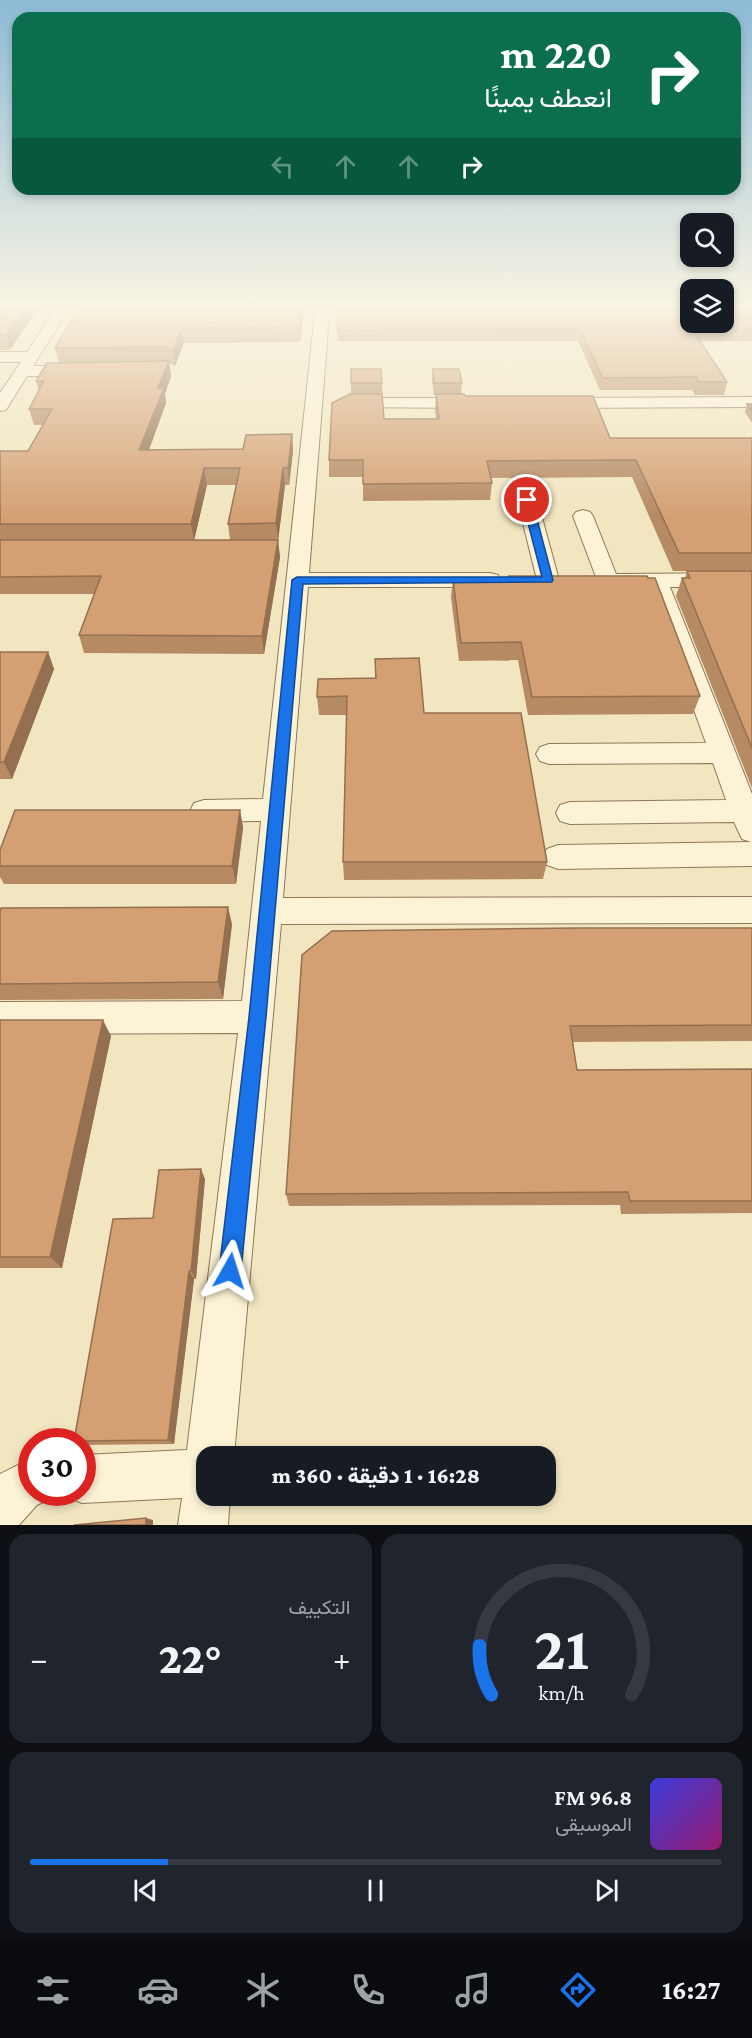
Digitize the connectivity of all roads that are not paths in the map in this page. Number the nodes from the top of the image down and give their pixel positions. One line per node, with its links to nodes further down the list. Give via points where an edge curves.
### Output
1 (20, 374): 7 (street)
2 (316, 374): 4 (street)
3 (752, 402): 6 (street)
4 (313, 403): 5 (street); 10 (street, via 289,549)
5 (491, 403)
6 (538, 403)
7 (0, 406)
8 (527, 500): 11 (street)
9 (583, 516): 12 (street)
10 (297, 580): 11 (street); 17 (street)
11 (548, 580): 12 (street)
12 (607, 580): 13 (street)
13 (657, 580): 14 (street); 15 (street)
14 (752, 580)
15 (723, 753): 16 (street); 20 (street)
16 (549, 754)
17 (275, 810): 18 (street); 24 (street)
18 (176, 812)
19 (570, 813): 20 (street)
20 (748, 821)
21 (752, 854): 22 (street)
22 (558, 857)
23 (752, 910): 24 (street)
24 (266, 911): 25 (street)
25 (257, 1017): 26 (street); 27 (street)
26 (0, 1018)
27 (211, 1446)
28 (196, 1474): 29 (street)
29 (96, 1478)
30 (18, 1490): 32 (street)
31 (205, 1506): 33 (street)
32 (0, 1510)
33 (203, 1525)

